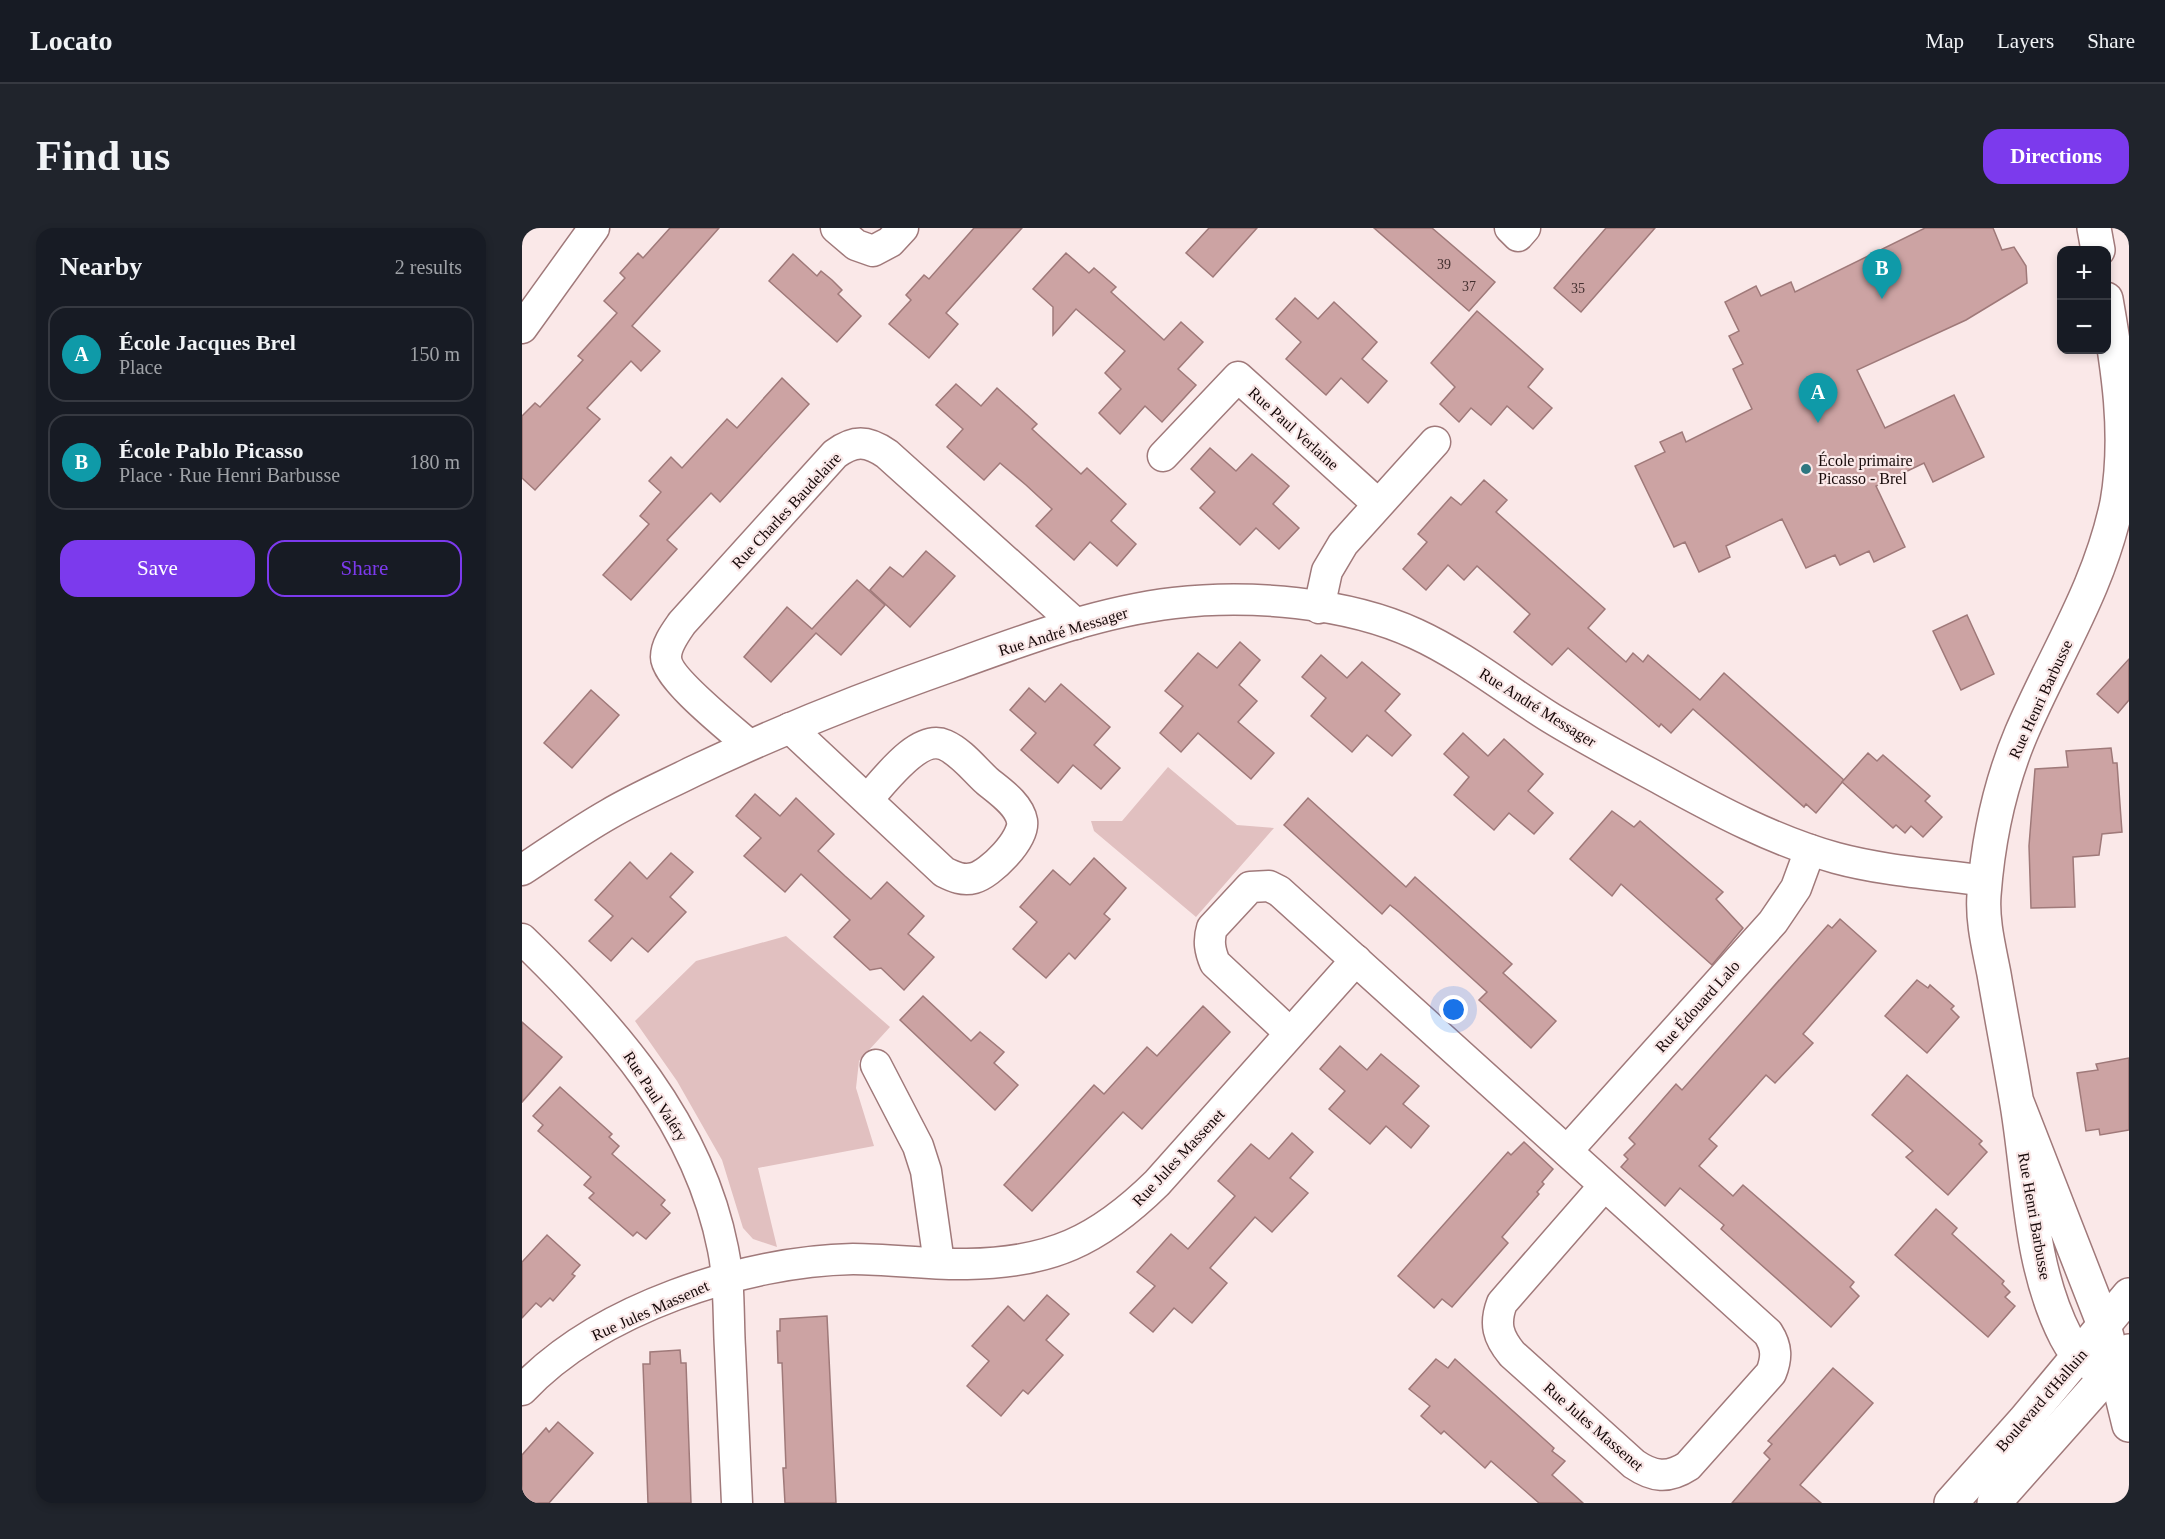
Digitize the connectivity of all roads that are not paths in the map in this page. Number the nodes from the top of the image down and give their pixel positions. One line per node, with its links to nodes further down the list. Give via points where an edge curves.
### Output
1 (594, 228): 9 (street)
2 (836, 228): 3 (street, via 856,245 873,251 890,242)
3 (903, 228)
4 (1510, 228): 5 (street, via 1518,236)
5 (1525, 228)
6 (2094, 228): 7 (street)
7 (2097, 246)
8 (2106, 300): 10 (street, Rue Henri Barbusse)
9 (527, 311)
10 (2124, 369): 11 (street, Rue Henri Barbusse)
11 (2126, 440): 22 (street, Rue Henri Barbusse, via 2117,503 2104,552 2082,611 2012,757 1999,804)
12 (1435, 442): 14 (street)
13 (1163, 456): 14 (street, Rue Paul Verlaine, via 1238,377)
14 (1378, 504): 15 (street, via 1333,558)
15 (1319, 608): 16 (street, Rue André Messager, via 1256,599 1203,600); 20 (street, Rue André Messager, via 1392,625 1433,642 1642,769 1738,820)
16 (1076, 624): 17 (street, Rue André Messager, via 885,690); 18 (street, Rue Charles Baudelaire, via 887,454 867,442 847,446 835,454 690,614 668,646 666,656 673,676)
17 (790, 728): 18 (street, Rue André Messager); 19 (street)
18 (749, 745): 21 (street, Rue André Messager, via 612,811)
19 (867, 800): 19 (street, via 944,872 964,880 986,873 1016,842 1023,823 1014,806 953,750 936,742 909,755)
20 (1810, 850): 22 (street, Rue André Messager, via 1851,861); 28 (street, Rue Édouard Lalo, via 1796,888 1773,922)
21 (522, 870)
22 (1986, 881): 27 (street, Rue Henri Barbusse, via 1985,927)
23 (522, 939): 31 (street, Rue Paul Valéry, via 626,1048 677,1124 710,1201)
24 (1356, 960): 25 (street, Rue Jules Massenet); 25 (street, Rue Jules Massenet, via 1269,886 1251,887 1218,919 1209,937 1215,963); 28 (street, Rue Jules Massenet)
25 (1290, 1033): 30 (street, Rue Jules Massenet, via 1157,1183 1105,1228 1029,1259)
26 (876, 1065): 30 (street, via 918,1146 926,1171)
27 (2017, 1102): 33 (street, Rue Henri Barbusse); 34 (street, Rue Henri Barbusse, via 2027,1195 2038,1251 2066,1337)
28 (1567, 1151): 29 (street, Rue Jules Massenet)
29 (1604, 1186): 29 (street, Rue Jules Massenet, via 1768,1333 1775,1349 1774,1365 1766,1381 1688,1466 1673,1474 1652,1474 1634,1464 1512,1354 1498,1332 1496,1322 1502,1303)
30 (939, 1263): 31 (street, Rue Jules Massenet, via 823,1261)
31 (727, 1278): 36 (street, Rue Jules Massenet, via 669,1298 582,1340); 38 (street, Rue Paul Valéry)
32 (2129, 1295): 33 (street, Boulevard d'Halluin)
33 (2104, 1325): 34 (street, Boulevard d'Halluin); 35 (street, Rue Henri Barbusse)
34 (2080, 1355): 35 (street, Rue Henri Barbusse, via 2104,1370); 39 (street, Boulevard d'Halluin)
35 (2122, 1359): 37 (street, Rue Henri Barbusse); 40 (street, Boulevard d'Halluin)
36 (522, 1390)
37 (2129, 1425)
38 (737, 1503)
39 (1951, 1503)
40 (1994, 1503)

